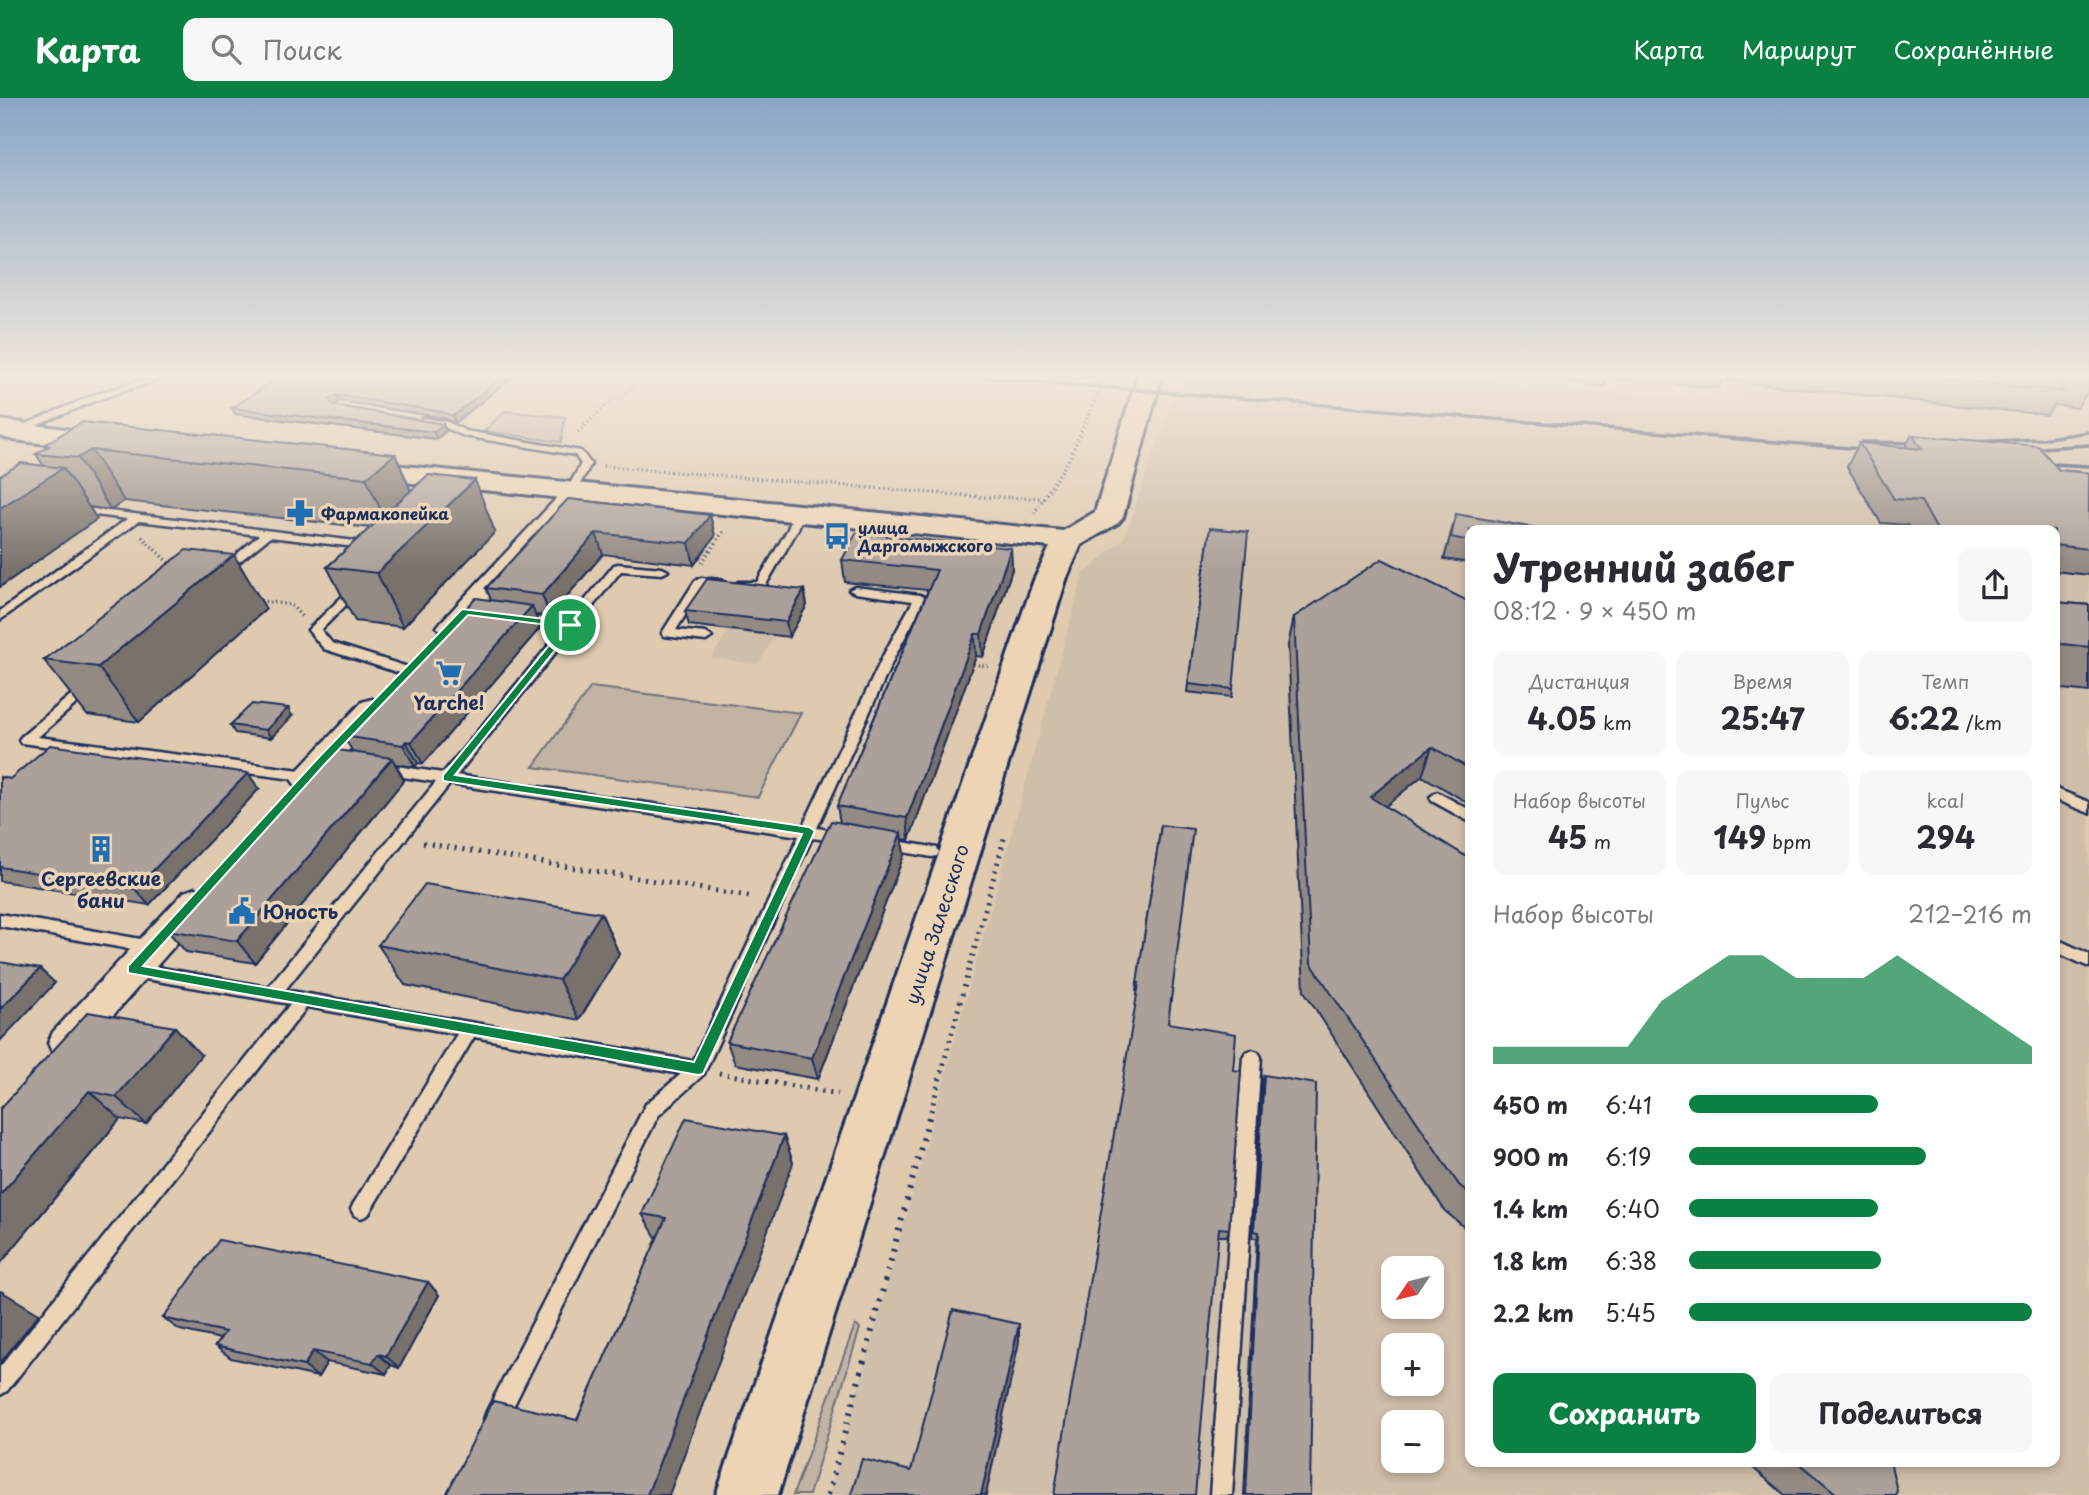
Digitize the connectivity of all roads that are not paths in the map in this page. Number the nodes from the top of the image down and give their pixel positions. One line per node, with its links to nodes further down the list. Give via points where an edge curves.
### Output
1 (48, 440): 4 (main road)
2 (505, 440): 6 (lane, via 578,453 586,464)
3 (1131, 440): 11 (main road, via 1108,517)
4 (124, 451)
5 (321, 465): 6 (main road)
6 (571, 491): 8 (main road); 21 (street, via 471,612)
7 (60, 509): 9 (lane)
8 (798, 514): 11 (main road); 20 (lane, via 760,586 701,581 668,633)
9 (139, 516): 10 (lane); 17 (lane)
10 (268, 533): 12 (lane); 15 (lane)
11 (1068, 540): 47 (main road, улица Залесского, via 1046,593)
12 (385, 547)
13 (662, 571): 19 (lane, via 618,567)
14 (370, 576): 21 (lane, via 314,631 328,646)
15 (209, 583)
16 (855, 590): 30 (lane, via 920,598)
17 (0, 616)
18 (503, 616): 19 (lane)
19 (570, 625): 25 (lane)
20 (706, 636)
21 (407, 671): 24 (street)
22 (98, 679): 24 (lane, via 26,740)
23 (368, 767): 25 (lane)
24 (315, 774)
25 (447, 778): 30 (lane); 38 (lane)
26 (2060, 796): 28 (lane)
27 (1437, 797): 29 (lane)
28 (2089, 808)
29 (1465, 814)
30 (809, 831): 31 (lane); 43 (lane)
31 (932, 852)
32 (217, 877): 34 (street)
33 (0, 920): 34 (lane)
34 (153, 947): 37 (street)
35 (2060, 947): 36 (lane)
36 (2089, 961)
37 (132, 970): 38 (lane); 42 (street)
38 (272, 994): 39 (lane)
39 (304, 999): 40 (lane); 45 (lane)
40 (470, 1028): 43 (lane); 44 (lane)
41 (1252, 1057): 48 (lane)
42 (44, 1067)
43 (698, 1069): 46 (lane, via 652,1110)
44 (361, 1209)
45 (0, 1384)
46 (485, 1437)
47 (747, 1495)
48 (1221, 1495)

